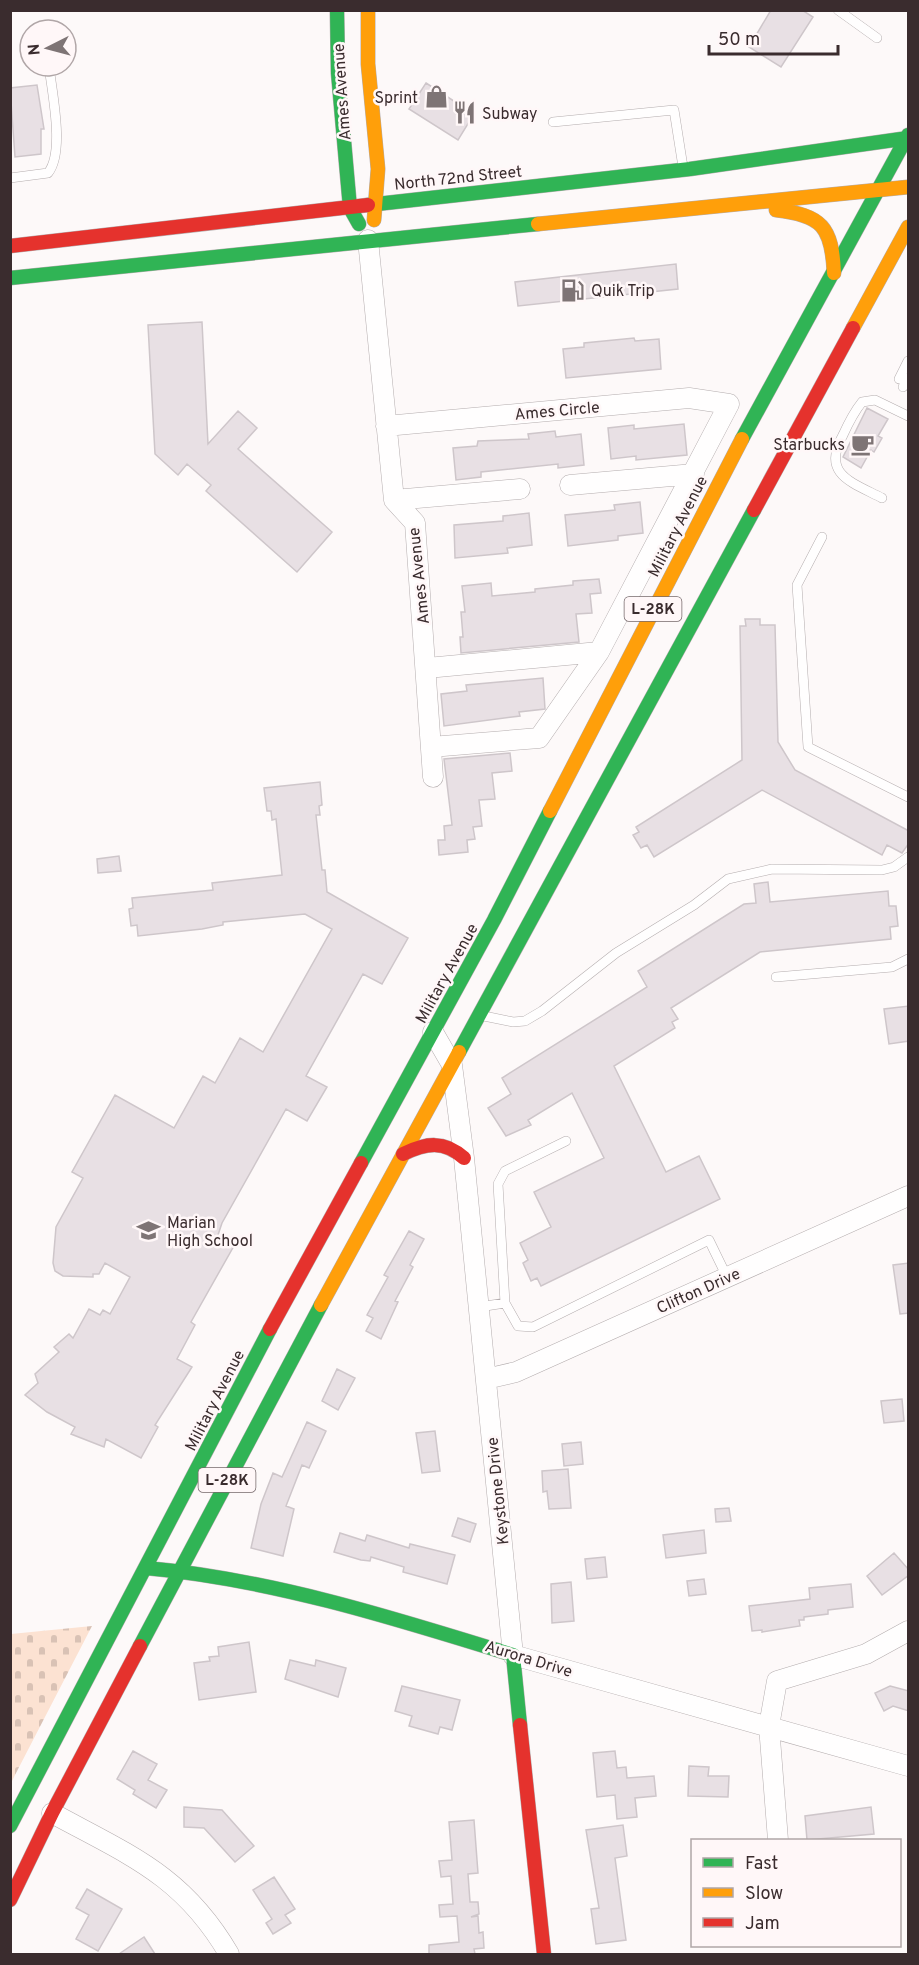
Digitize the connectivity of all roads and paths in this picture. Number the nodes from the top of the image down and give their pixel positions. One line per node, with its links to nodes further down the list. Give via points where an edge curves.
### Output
1 (338, 10): 14 (main road, Ames Avenue, via 338,73)
2 (368, 10): 12 (main road, Ames Avenue)
3 (838, 10): 4 (lane)
4 (877, 38)
5 (50, 78): 9 (lane, via 55,165 48,173)
6 (553, 122): 8 (lane, via 674,110)
7 (908, 137): 8 (main road, North 72nd Street); 11 (main road, Military Avenue / L-28K)
8 (683, 169): 12 (main road, North 72nd Street)
9 (10, 178)
10 (909, 187): 11 (main road)
11 (879, 190): 13 (main road); 18 (main road, Military Avenue / L-28K)
12 (379, 202): 14 (main road, North 72nd Street); 16 (main road, Ames Avenue)
13 (716, 205): 16 (main road); 18 (main road, via 797,211 819,219 831,239)
14 (350, 208): 16 (main road, Ames Avenue); 17 (main road, North 72nd Street)
15 (909, 227): 38 (main road, Military Avenue / L-28K)
16 (368, 240): 19 (main road); 23 (street, Ames Avenue)
17 (10, 246)
18 (834, 273): 39 (main road, Military Avenue / L-28K, via 714,491)
19 (10, 278)
20 (909, 361): 21 (lane)
21 (904, 381)
22 (909, 416): 27 (lane, via 875,400 862,402 835,449 833,459 840,472)
23 (386, 426): 24 (street, Ames Circle, via 689,398 729,404); 28 (street, Ames Avenue)
24 (694, 474): 25 (street); 30 (street)
25 (570, 485)
26 (520, 489): 28 (street)
27 (882, 498)
28 (394, 500): 31 (street, Ames Avenue, via 415,523)
29 (822, 537): 34 (lane, via 797,585 808,747)
30 (599, 652): 31 (street); 32 (street, via 539,738)
31 (427, 668): 32 (street, Ames Avenue)
32 (431, 747): 33 (street, Ames Avenue)
33 (433, 777)
34 (909, 797)
35 (908, 859): 38 (lane, via 882,870 772,869 728,879 694,905 615,953 525,1021)
36 (909, 959): 37 (lane, via 892,967)
37 (776, 977)
38 (479, 1015): 40 (main road, Military Avenue / L-28K)
39 (433, 1032): 40 (street, Keystone Drive); 49 (main road, Military Avenue / L-28K, via 258,1352)
40 (452, 1065): 42 (main road, Military Avenue / L-28K); 43 (street, Keystone Drive)
41 (566, 1141): 46 (lane, via 505,1171 498,1184)
42 (403, 1154): 43 (main road, via 430,1143 450,1147); 50 (main road, Military Avenue / L-28K)
43 (464, 1158): 47 (street, Keystone Drive)
44 (909, 1196): 45 (street, Clifton Drive)
45 (727, 1277): 46 (lane, via 709,1240 532,1327 518,1326); 48 (street, Clifton Drive, via 516,1372)
46 (505, 1303): 47 (lane)
47 (478, 1307): 48 (street, Keystone Drive)
48 (486, 1379): 52 (street, Keystone Drive)
49 (146, 1568): 50 (main road, Aurora Drive); 56 (main road, Military Avenue / L-28K)
50 (180, 1570): 52 (main road, Aurora Drive, via 262,1585 428,1628); 56 (main road, Military Avenue / L-28K)
51 (909, 1631): 53 (street, via 866,1654 777,1681)
52 (513, 1655): 53 (street, Aurora Drive); 61 (main road, Keystone Drive)
53 (769, 1726): 54 (street, Aurora Drive); 58 (street)
54 (909, 1766)
55 (13, 1790): 56 (lane)
56 (39, 1806): 57 (main road, Military Avenue / L-28K); 59 (main road, Military Avenue / L-28K); 60 (street, via 136,1857 177,1886 206,1917)
57 (10, 1826)
58 (778, 1839)
59 (10, 1900)
60 (229, 1954)
61 (544, 1954)

